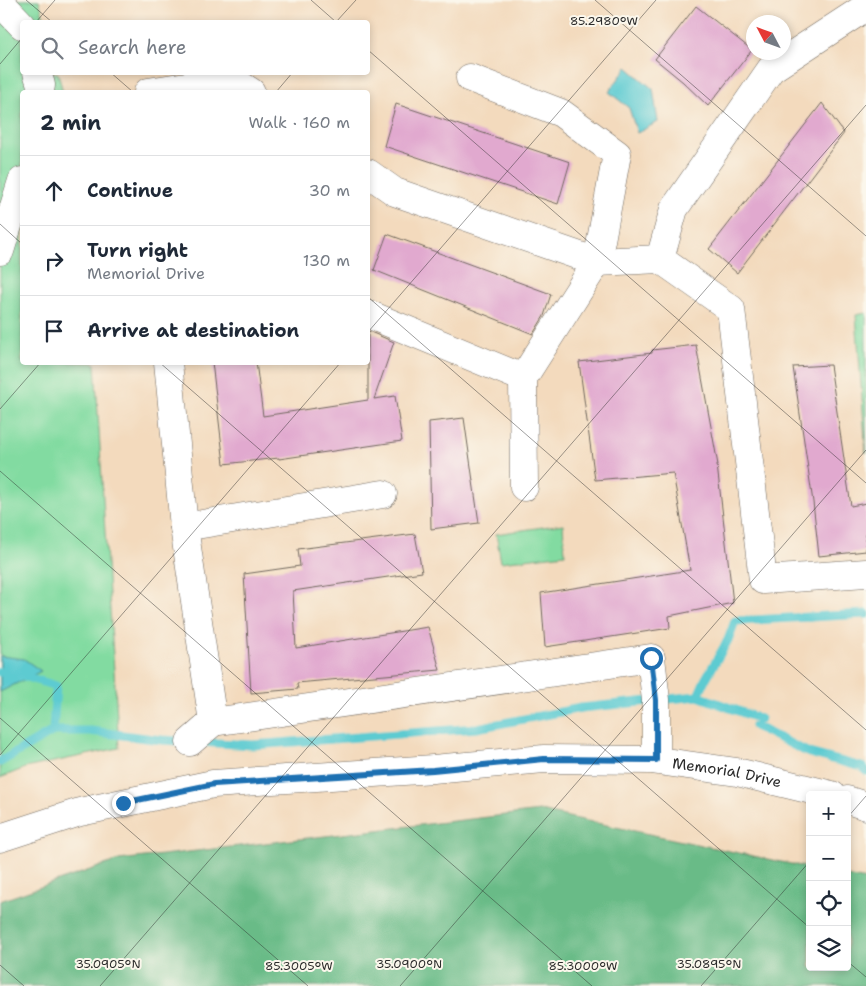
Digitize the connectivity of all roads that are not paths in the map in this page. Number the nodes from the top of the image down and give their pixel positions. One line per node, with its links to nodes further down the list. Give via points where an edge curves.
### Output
1 (0, 2): 3 (street)
2 (866, 7): 12 (street, via 770,69 674,209)
3 (20, 23)
4 (38, 75): 6 (street)
5 (470, 78): 13 (street, via 561,113 617,154)
6 (40, 90)
7 (161, 90): 8 (street, via 231,79)
8 (248, 90)
9 (370, 174): 13 (street, via 394,192)
10 (20, 187): 11 (street)
11 (0, 251)
12 (660, 259): 13 (street); 20 (street, via 731,310 763,580)
13 (597, 262): 16 (street)
14 (370, 315): 16 (street)
15 (168, 365): 19 (street)
16 (523, 378): 17 (street)
17 (524, 487)
18 (383, 494): 19 (street)
19 (184, 527): 21 (street)
20 (866, 573)
21 (213, 722): 22 (street); 23 (street, via 651,658 656,700)
22 (190, 742)
23 (656, 760): 24 (street, Memorial Drive, via 737,772); 27 (street, Memorial Drive, via 544,759 433,770 214,784 80,812)
24 (815, 791)
25 (851, 801): 26 (street)
26 (866, 806)
27 (0, 838)

